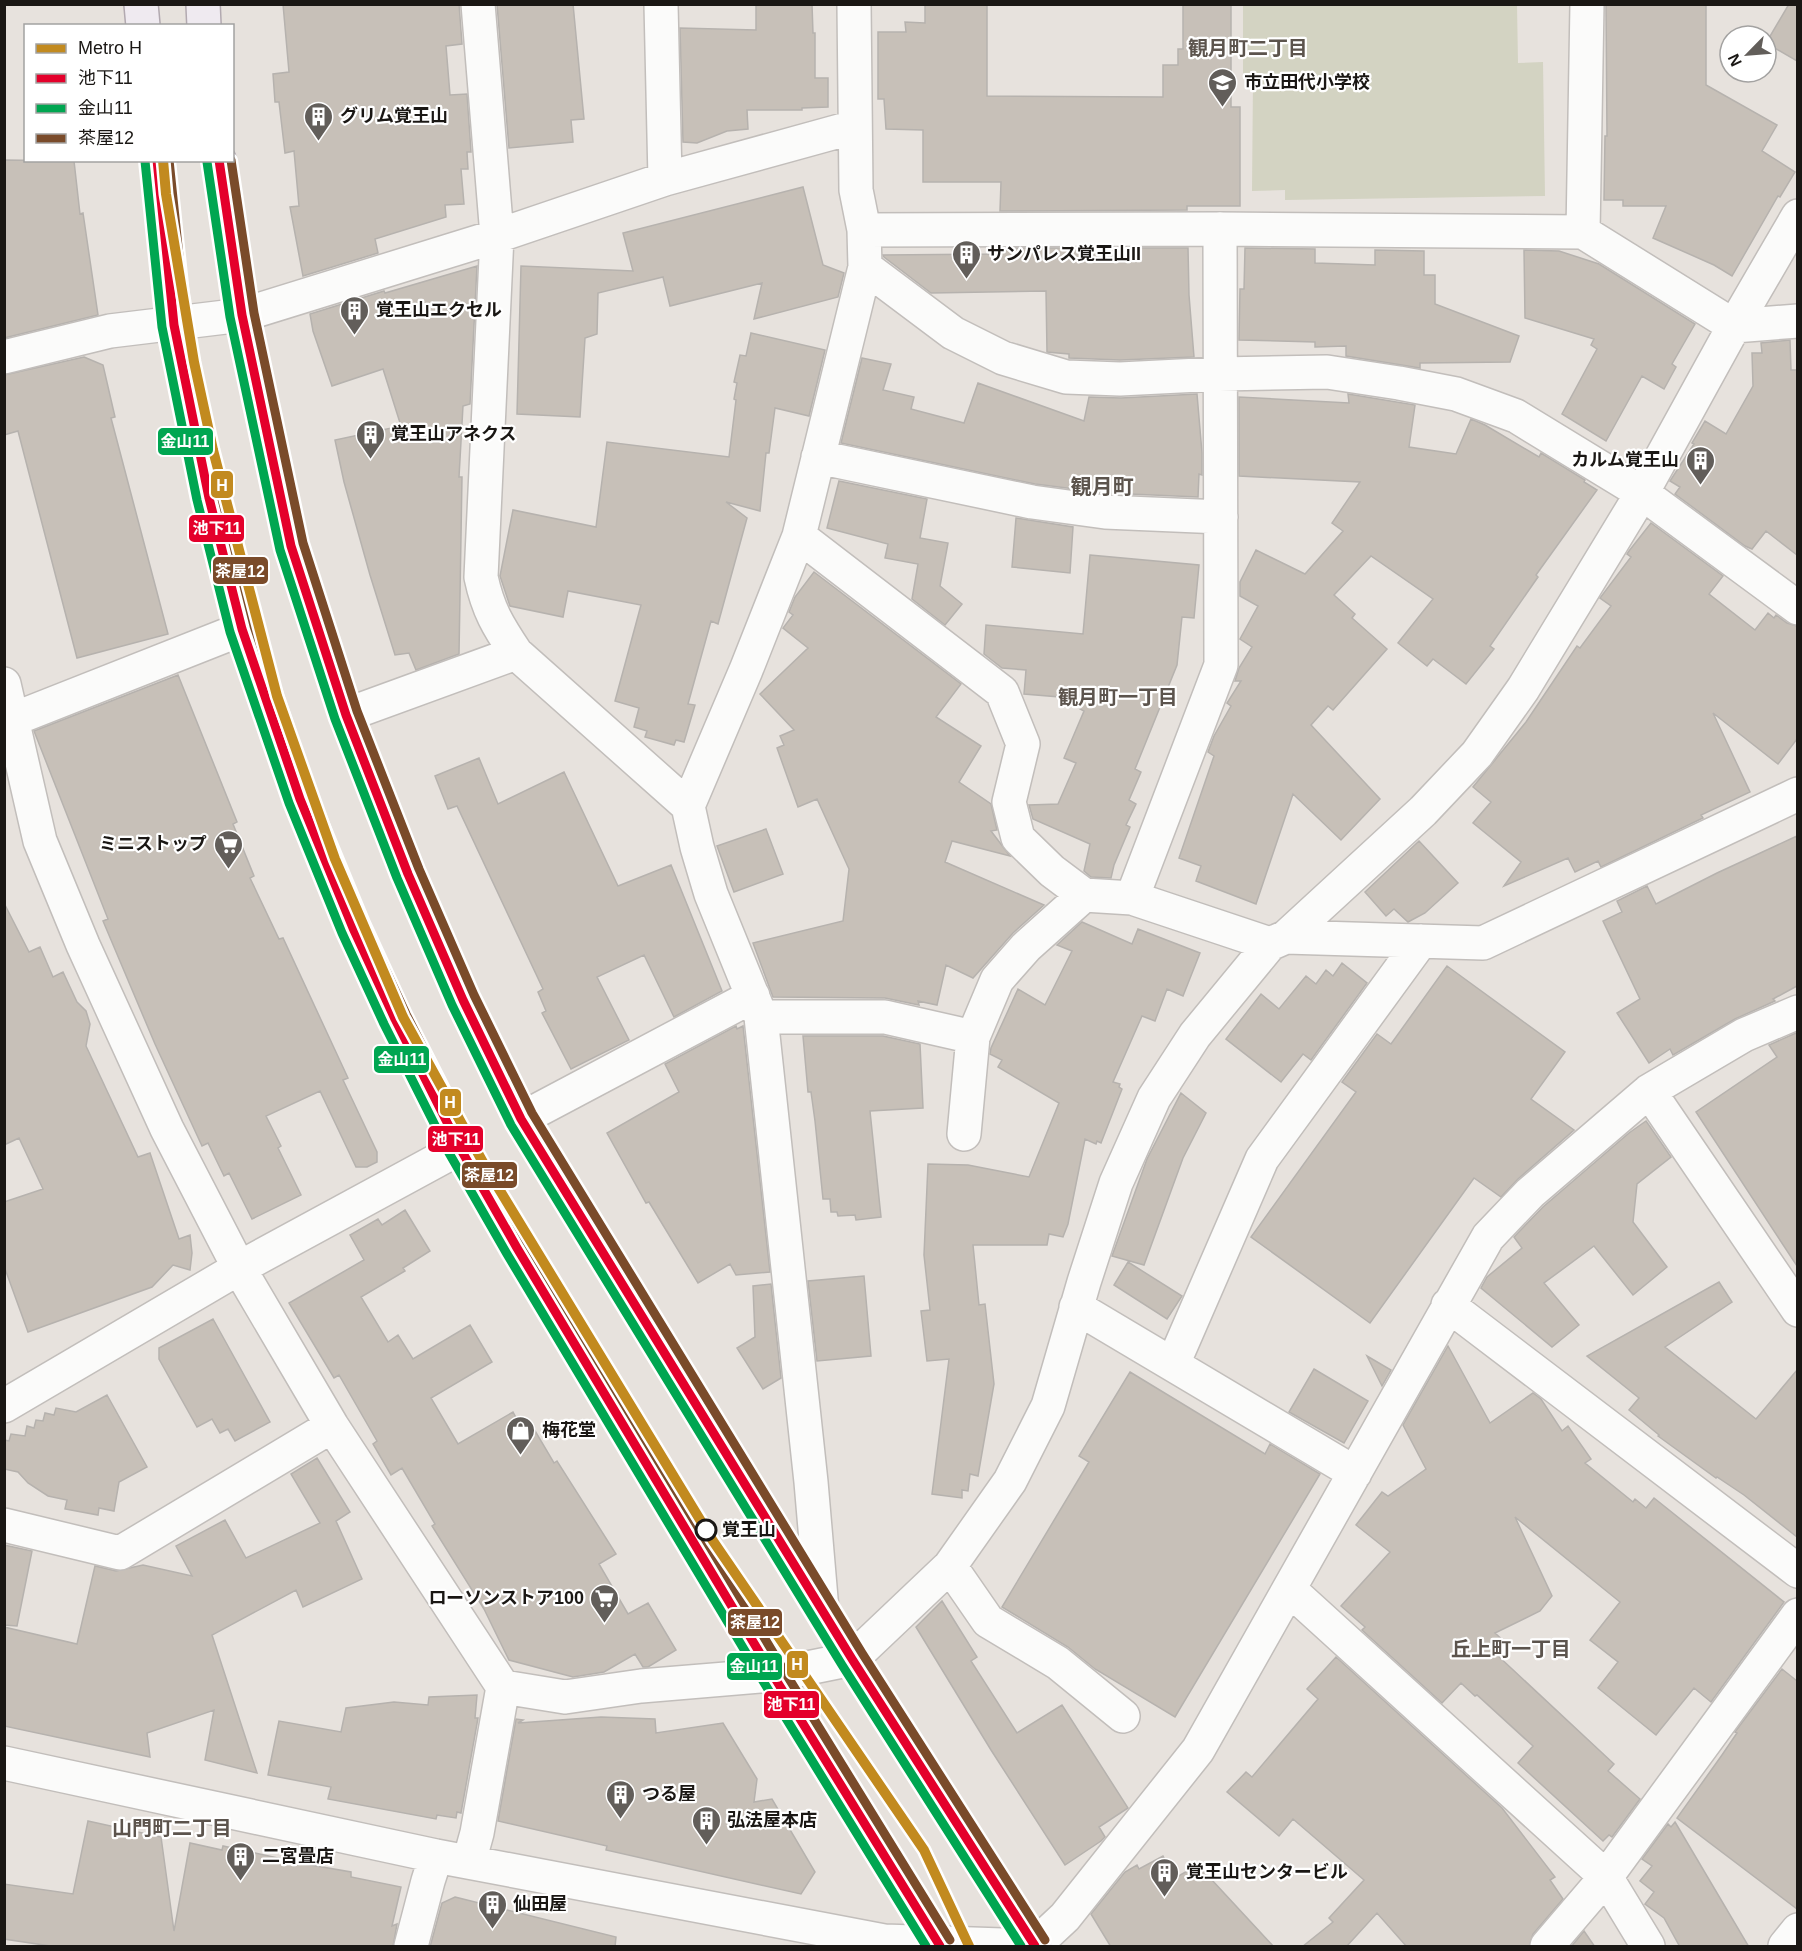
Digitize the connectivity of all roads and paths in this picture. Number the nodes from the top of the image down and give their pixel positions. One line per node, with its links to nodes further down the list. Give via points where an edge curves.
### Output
1 (141, 4): 7 (main road)
2 (203, 4): 8 (main road)
3 (478, 4): 17 (street)
4 (661, 4): 12 (street)
5 (854, 4): 9 (street)
6 (1587, 4): 16 (street)
7 (143, 24)
8 (204, 24)
9 (854, 127): 12 (street); 15 (street, via 856,190)
10 (157, 162): 21 (main road)
11 (219, 162): 19 (main road)
12 (665, 179): 17 (street)
13 (1797, 216): 22 (street)
14 (1220, 229): 15 (street); 16 (street); 24 (street)
15 (864, 230): 18 (street)
16 (1583, 232): 22 (street)
17 (497, 236): 19 (street); 31 (street, via 481,577 486,601)
18 (865, 267): 24 (street, via 953,333 1004,358 1055,374 1120,379); 25 (street)
19 (242, 315): 21 (street); 33 (main road, via 291,546)
20 (1797, 321): 22 (street)
21 (174, 324): 23 (street, via 110,331); 30 (main road, via 209,498)
22 (1734, 326): 26 (street)
23 (4, 357)
24 (1220, 374): 26 (street, via 1327,372 1456,394 1516,416); 27 (street)
25 (818, 457): 27 (street, via 1032,502 1105,512); 28 (street)
26 (1642, 493): 29 (street); 39 (street, via 1523,689 1477,754 1423,811)
27 (1221, 517): 38 (street, via 1221,665)
28 (799, 536): 36 (street); 37 (street, via 1002,692 1023,744 1009,802 1018,838 1052,871)
29 (1797, 608)
30 (242, 629): 34 (street); 47 (main road, via 300,799 353,928)
31 (516, 653): 33 (street); 36 (street)
32 (4, 684): 34 (street)
33 (346, 715): 45 (main road, via 408,874)
34 (9, 721): 48 (street, via 40,841 83,945 167,1129)
35 (1797, 794): 40 (street, via 1483,943)
36 (688, 806): 41 (street, via 711,894)
37 (1084, 894): 38 (street); 43 (street, via 996,980)
38 (1132, 898): 39 (street)
39 (1278, 941): 40 (street); 50 (street, via 1195,1035 1154,1098 1116,1182)
40 (1421, 941): 52 (street, via 1263,1159)
41 (757, 1007): 43 (street, via 885,1017); 45 (street); 60 (street)
42 (1797, 1012): 44 (street, via 1744,1035)
43 (973, 1037): 46 (street)
44 (1649, 1090): 49 (street, via 1530,1193 1488,1237); 51 (street)
45 (521, 1119): 60 (main road)
46 (964, 1134)
47 (460, 1148): 48 (street); 63 (main road)
48 (239, 1268): 53 (street); 54 (street)
49 (1448, 1305): 55 (street); 58 (street)
50 (1076, 1307): 52 (street); 57 (street, via 1047,1406 1010,1481)
51 (1797, 1310)
52 (1173, 1364): 55 (street)
53 (4, 1406)
54 (332, 1426): 56 (street, via 120,1553); 64 (street)
55 (1355, 1473): 59 (street)
56 (4, 1525)
57 (950, 1566): 62 (street); 65 (street, via 988,1621 1058,1663)
58 (1797, 1571)
59 (1289, 1589): 69 (street); 72 (street, via 1198,1750 1065,1917)
60 (822, 1610): 62 (main road)
61 (1797, 1615): 69 (street)
62 (852, 1659): 63 (street); 72 (main road)
63 (773, 1675): 64 (street, via 641,1686 566,1697); 71 (main road)
64 (503, 1688): 68 (street)
65 (1124, 1716)
66 (4, 1763): 67 (street)
67 (436, 1856): 68 (street); 73 (street)
68 (469, 1862): 71 (street, via 884,1941)
69 (1606, 1877): 74 (street); 75 (street)
70 (1797, 1930): 76 (street)
71 (939, 1945): 72 (street)
72 (1034, 1946)
73 (411, 1947)
74 (1547, 1947)
75 (1648, 1947)
76 (1785, 1947)

